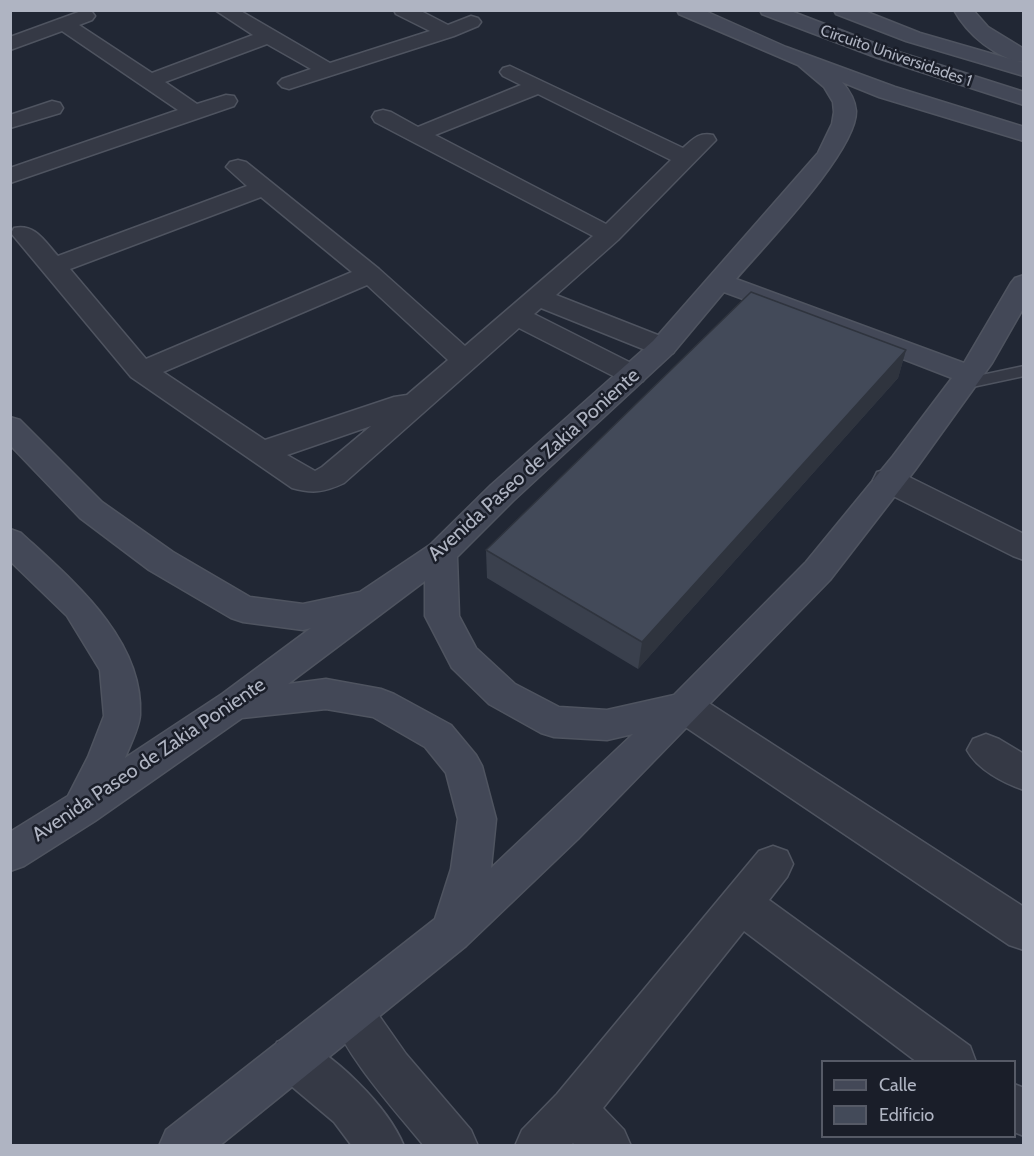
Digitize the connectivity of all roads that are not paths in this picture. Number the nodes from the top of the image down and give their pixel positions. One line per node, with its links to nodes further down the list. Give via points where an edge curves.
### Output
1 (224, 10): 11 (street)
2 (403, 10): 10 (street)
3 (686, 10): 14 (street)
4 (769, 10): 21 (street, Circuito Universidades 1, via 885,54)
5 (843, 10): 16 (street, Circuito Universidades 1, via 913,37)
6 (963, 10): 13 (street, via 985,35)
7 (89, 15): 9 (street)
8 (471, 22): 10 (street)
9 (65, 24): 12 (street); 18 (street)
10 (447, 32): 15 (street)
11 (269, 36): 15 (street); 18 (street)
12 (10, 44)
13 (1023, 56)
14 (805, 61): 27 (street, via 887,92); 38 (street, Avenida Paseo de Zakia Poniente, via 836,85 847,110 842,133 828,156)
15 (327, 70): 19 (street)
16 (1023, 70)
17 (510, 72): 20 (street)
18 (150, 81): 24 (street)
19 (289, 83)
20 (538, 86): 28 (street); 30 (street)
21 (1023, 99)
22 (226, 101): 24 (street)
23 (52, 108): 26 (street)
24 (195, 112): 32 (street)
25 (383, 117): 28 (street)
26 (10, 122)
27 (1023, 134)
28 (417, 135): 35 (street)
29 (705, 140): 30 (street)
30 (686, 158): 35 (street)
31 (238, 167): 33 (street)
32 (10, 176)
33 (263, 188): 36 (street); 37 (street)
34 (23, 233): 36 (street)
35 (609, 235): 40 (street)
36 (54, 266): 44 (street)
37 (370, 274): 43 (street); 44 (street)
38 (720, 282): 42 (street, Avenida Paseo de Zakia Poniente); 47 (street, via 846,327)
39 (1023, 284): 47 (street)
40 (538, 297): 41 (street); 42 (street)
41 (516, 316): 43 (street); 46 (street)
42 (663, 347): 46 (street, Avenida Paseo de Zakia Poniente)
43 (464, 360): 48 (street)
44 (141, 370): 50 (street)
45 (1023, 371): 47 (lane)
46 (633, 375): 55 (street, Avenida Paseo de Zakia Poniente)
47 (966, 379): 51 (street)
48 (419, 399): 50 (street); 50 (street, via 333,476 318,482 303,480)
49 (10, 427): 56 (street, via 91,510 161,561 243,609 303,617)
50 (263, 452)
51 (896, 472): 52 (street); 54 (street); 58 (street, via 818,571)
52 (1023, 523)
53 (10, 541): 61 (street, via 79,607 117,668 122,716 106,760)
54 (1023, 548)
55 (441, 553): 56 (street, Avenida Paseo de Zakia Poniente); 58 (street, via 442,616 464,658 502,694 554,722 607,725)
56 (370, 603): 57 (street, Avenida Paseo de Zakia Poniente)
57 (235, 704): 61 (street, Avenida Paseo de Zakia Poniente); 66 (street, via 326,694 381,704 438,736 463,766 477,819 471,869)
58 (685, 707): 65 (street); 66 (street)
59 (986, 750): 60 (street)
60 (1023, 774)
61 (81, 809): 62 (street, Avenida Paseo de Zakia Poniente)
62 (10, 853)
63 (773, 864): 64 (street)
64 (741, 904): 69 (street); 70 (street)
65 (1023, 931)
66 (452, 932): 67 (street)
67 (351, 1012): 68 (street); 73 (street, via 390,1070)
68 (293, 1058): 71 (street); 72 (street, via 350,1106)
69 (951, 1060)
70 (573, 1110): 74 (street); 75 (street)
71 (182, 1146)
72 (381, 1146)
73 (455, 1146)
74 (538, 1146)
75 (608, 1146)

